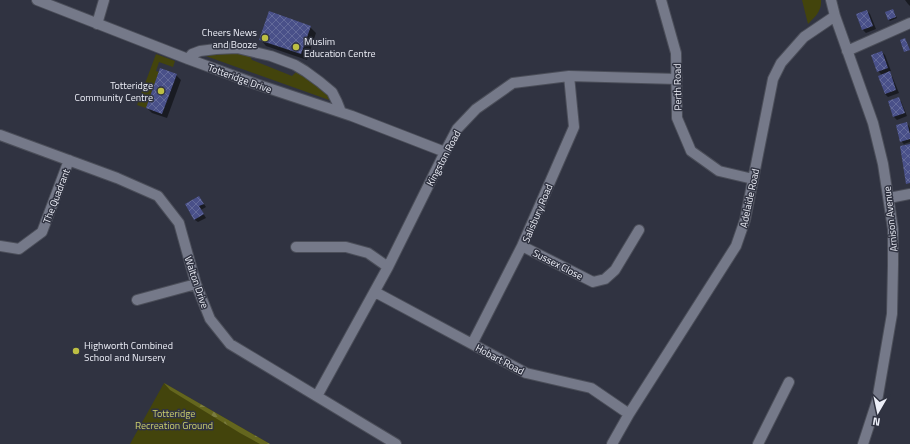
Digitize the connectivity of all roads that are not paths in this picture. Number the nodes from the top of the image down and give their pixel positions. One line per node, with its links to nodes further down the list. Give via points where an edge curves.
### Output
1 (37, 0): 7 (street, Totteridge Drive)
2 (104, 0): 7 (street)
3 (661, 0): 11 (street, Perth Road, via 676,53)
4 (831, 0): 5 (street, Arnison Avenue)
5 (835, 16): 8 (street, Arnison Avenue); 16 (street, Adelaide Road, via 804,37 781,63 773,78)
6 (910, 23): 8 (street)
7 (97, 24): 9 (street, Totteridge Drive)
8 (847, 51): 18 (street, Arnison Avenue, via 873,123)
9 (188, 59): 12 (street, Totteridge Drive); 12 (street, via 200,51 236,48 271,56 295,65 320,82 332,92)
10 (570, 76): 11 (street, Kingston Road); 14 (street, Kingston Road, via 513,83 476,109 457,129); 22 (street, Salisbury Road, via 574,127)
11 (677, 79): 16 (street, Perth Road, via 677,118 691,151 719,171)
12 (340, 112): 14 (street, Totteridge Drive)
13 (0, 135): 15 (street, Walton Drive)
14 (445, 152): 23 (street, Kingston Road)
15 (69, 160): 20 (street, The Quadrant, via 42,232 19,249); 24 (street, Walton Drive, via 158,196 179,223)
16 (753, 179): 30 (street, Adelaide Road, via 745,220 736,246)
17 (910, 194): 18 (street)
18 (889, 198): 34 (street, Arnison Avenue, via 894,265 892,314 876,401)
19 (639, 230): 22 (street, Sussex Close, via 615,270 605,279 593,282)
20 (0, 246)
21 (296, 246): 23 (street, via 346,247 368,253)
22 (522, 246): 27 (street, Salisbury Road)
23 (388, 267): 25 (street, Kingston Road)
24 (196, 284): 26 (street); 29 (street, Walton Drive, via 210,319 230,344)
25 (375, 292): 27 (street, Hobart Road); 29 (street, Kingston Road)
26 (137, 300)
27 (472, 344): 30 (street, Hobart Road, via 526,373 591,388)
28 (789, 382): 33 (street)
29 (317, 396): 31 (street, Walton Drive)
30 (629, 414): 32 (street, Adelaide Road)
31 (396, 444)
32 (612, 444)
33 (758, 444)
34 (863, 444)

